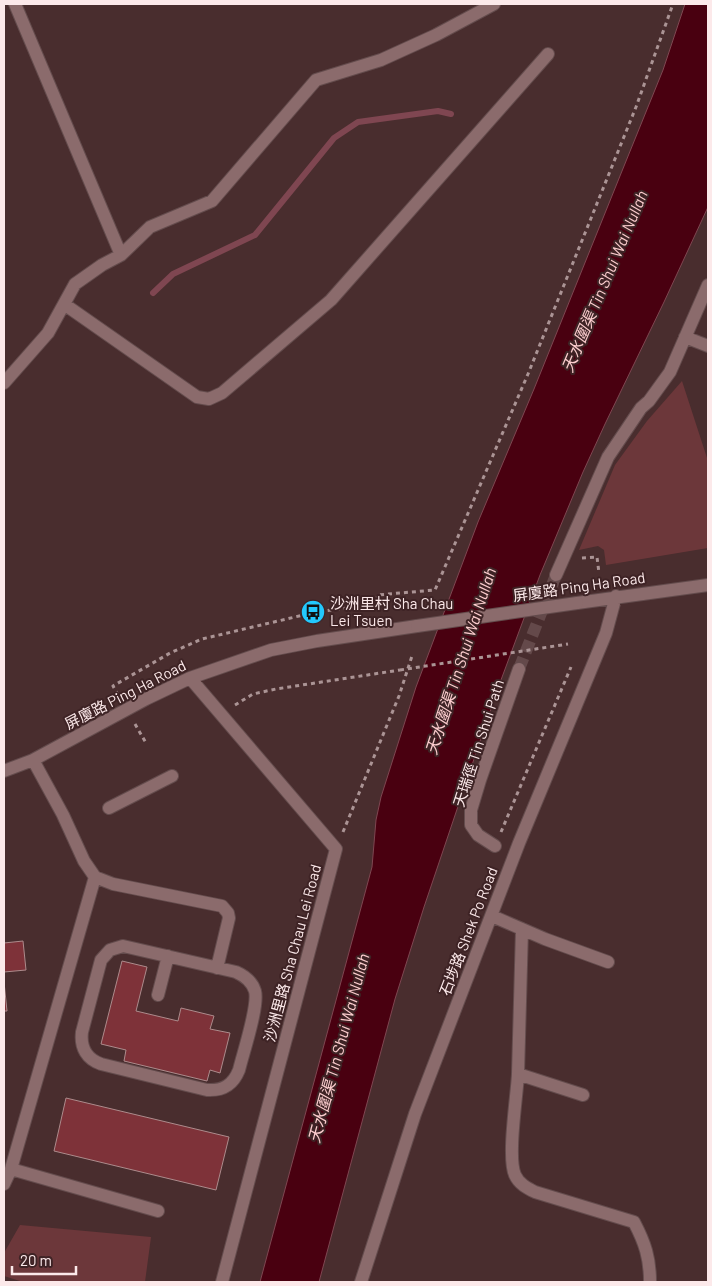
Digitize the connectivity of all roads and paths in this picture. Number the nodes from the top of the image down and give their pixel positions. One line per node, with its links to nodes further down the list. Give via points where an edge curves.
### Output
1 (16, 4): 5 (street)
2 (494, 4): 5 (street, via 381,60 316,80 212,201 150,227)
3 (673, 4): 16 (path, via 636,107 532,365 435,590 378,595)
4 (548, 54): 7 (street, via 331,300 222,393 209,399 198,397)
5 (121, 255): 7 (street, via 75,284)
6 (708, 284): 8 (street)
7 (64, 304): 10 (street, via 48,333)
8 (686, 337): 9 (street); 11 (street, via 670,372 608,458)
9 (708, 346)
10 (4, 383)
11 (562, 560): 12 (path, via 597,557); 13 (street)
12 (599, 573)
13 (556, 575)
14 (708, 585): 15 (street, 屏廈路 Ping Ha Road)
15 (616, 596): 21 (street, 屏廈路 Ping Ha Road, bridge, via 271,650); 30 (street, 石埗路 Shek Po Road, via 606,632 518,843)
16 (379, 604)
17 (568, 644): 22 (path, bridge, via 261,692)
18 (412, 656): 28 (path, via 399,696)
19 (572, 666): 27 (path)
20 (519, 669): 27 (street, 天瑞徑 Tin Shui Path, via 471,810 470,825)
21 (190, 678): 23 (street, 屏廈路 Ping Ha Road, via 146,698); 28 (street, 沙洲里路 Sha Chau Lei Road)
22 (235, 705)
23 (33, 760): 24 (street, 屏廈路 Ping Ha Road); 29 (street)
24 (4, 770)
25 (172, 776): 26 (street)
26 (109, 808)
27 (494, 846)
28 (336, 849): 41 (street, 沙洲里路 Sha Chau Lei Road)
29 (95, 877): 34 (street, via 113,884 222,906 229,918); 38 (street)
30 (492, 916): 31 (street); 42 (street, 石埗路 Shek Po Road, via 415,1114)
31 (522, 929): 33 (street); 36 (street)
32 (168, 956): 34 (street); 34 (street, via 123,946 110,950 100,960 81,1040 85,1052 95,1062 207,1090 227,1086 237,1077 256,998 252,984 242,975); 35 (street)
33 (608, 962)
34 (217, 968)
35 (158, 995)
36 (518, 1074): 37 (street); 43 (street, via 512,1160 515,1175 524,1187 535,1192 634,1222 645,1242)
37 (583, 1095)
38 (12, 1169): 39 (street); 40 (street)
39 (4, 1184)
40 (158, 1211)
41 (222, 1282)
42 (361, 1282)
43 (650, 1282)

